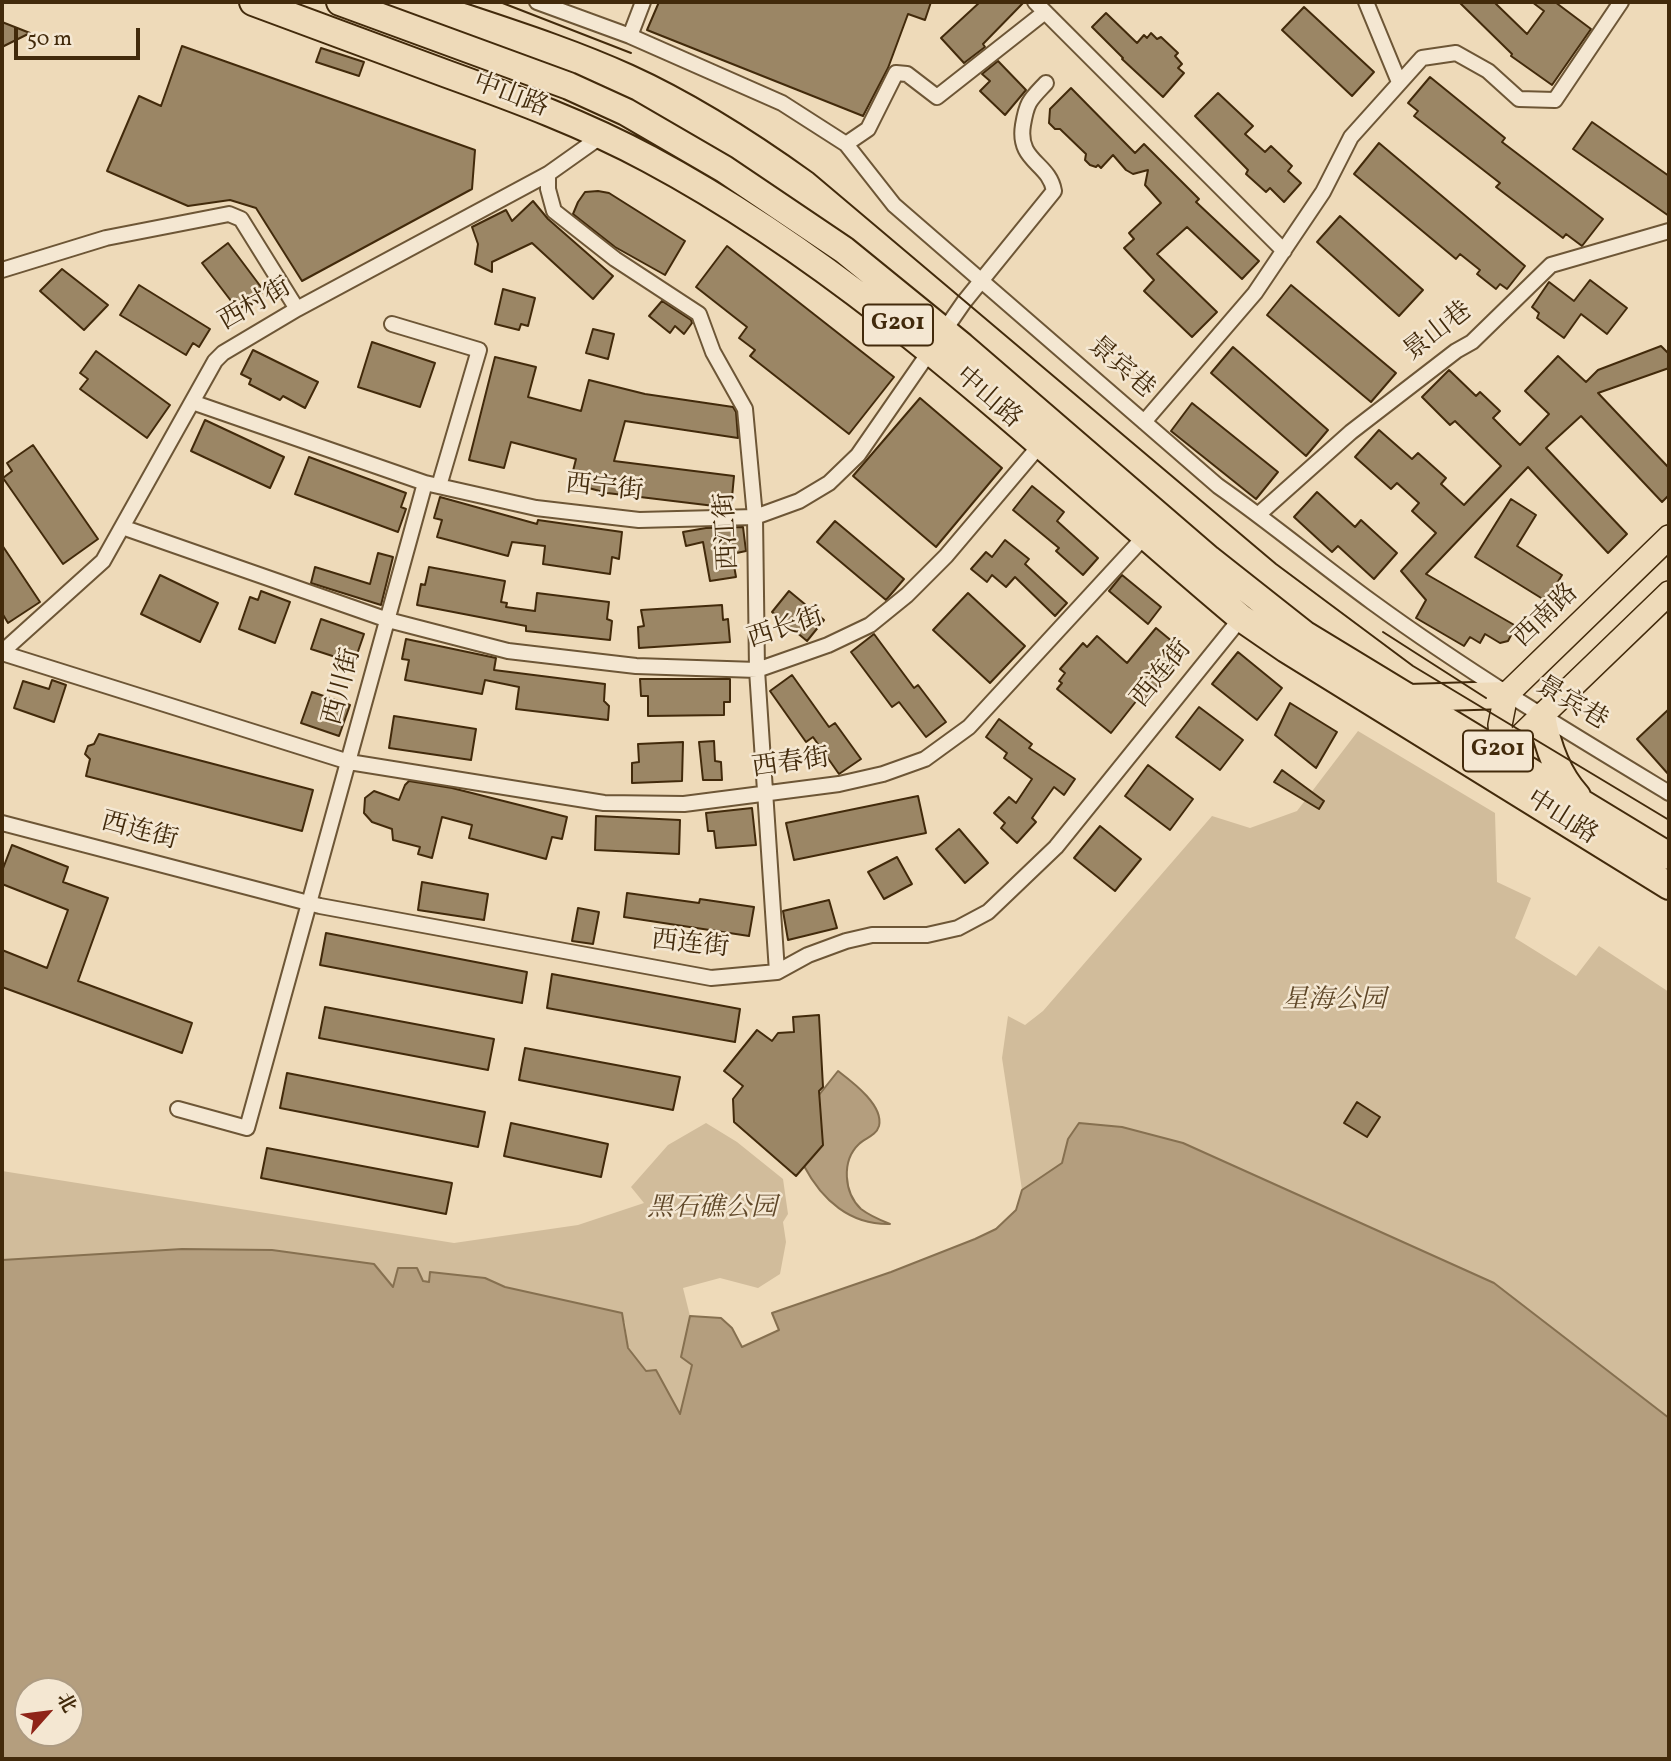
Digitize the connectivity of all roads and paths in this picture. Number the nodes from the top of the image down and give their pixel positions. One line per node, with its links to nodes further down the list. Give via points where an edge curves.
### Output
1 (253, 2): 11 (highway, 中山路 / G201)
2 (340, 2): 20 (highway, 中山路 / G201, via 569,86 636,117 844,250)
3 (537, 2): 8 (street, 景宾巷)
4 (643, 2): 8 (street)
5 (1366, 2): 9 (street)
6 (1621, 2): 9 (street, via 1555,100 1519,99 1488,71 1456,53 1422,58)
7 (1040, 7): 12 (street, via 937,96 907,74 897,73 868,129); 15 (street)
8 (629, 36): 12 (street, 景宾巷, via 782,103)
9 (1399, 82): 15 (street, via 1351,136 1323,192)
10 (1046, 83): 17 (street, 西宁街, via 1027,104 1021,137 1024,148 1053,181 1054,191)
11 (603, 135): 13 (street, 西村街); 20 (highway, 中山路 / G201, via 704,190)
12 (846, 144): 17 (street, 景宾巷, via 894,205)
13 (548, 174): 18 (street, 西村街); 26 (street, 西江街, via 554,211 699,314 713,352 745,409)
14 (1669, 232): 25 (street, 景山巷, via 1551,265 1472,342 1351,432)
15 (1284, 251): 22 (street, via 1255,293)
16 (2, 270): 18 (street, via 106,238 229,214 241,219)
17 (981, 282): 20 (street, 西宁街); 22 (street, 景宾巷)
18 (297, 309): 21 (street, 西村街, via 223,353)
19 (392, 324): 24 (street, 西川街, via 480,350)
20 (937, 341): 23 (highway, 中山路 / G201); 26 (street, 西宁街, via 858,455 829,483 799,501); 36 (highway, 中山路 / G201, via 1257,599 1304,634)
21 (192, 402): 24 (street, 西宁街); 27 (street, 西村街)
22 (1144, 422): 25 (street, 景宾巷, via 1218,486)
23 (1040, 445): 28 (highway, 中山路 / G201); 34 (street, 西长街, via 946,556 870,625)
24 (432, 484): 26 (street, 西宁街, via 536,508 639,520); 32 (street, 西川街)
25 (1259, 514): 35 (street, 景宾巷, via 1372,602)
26 (755, 517): 34 (street, 西江街)
27 (122, 527): 32 (street, 西长街); 33 (street, 西村街, via 103,561)
28 (1145, 536): 31 (highway, 中山路 / G201); 42 (street, 西春街, via 969,727 925,759 839,784)
29 (1669, 537): 35 (main road, 西南路)
30 (1669, 593): 37 (main road)
31 (1241, 618): 40 (highway, 中山路 / G201); 49 (street, 西连街, via 1056,847 988,912 958,928 927,935 872,935 846,941)
32 (388, 620): 34 (street, 西长街, via 508,651 636,666); 39 (street, 西川街)
33 (2, 652): 39 (street, 西春街)
34 (757, 670): 42 (street, 西江街)
35 (1506, 695): 36 (highway); 37 (street, 景宾巷); 38 (main road, via 1500,725)
36 (1409, 698): 38 (highway, 中山路 / G201)
37 (1542, 716): 38 (main road); 43 (street, 景宾巷); 44 (highway, via 1553,757 1572,791)
38 (1502, 754): 40 (main road); 41 (main road); 44 (highway, 中山路 / G201)
39 (349, 762): 42 (street, 西春街, via 604,803 684,804); 48 (street, 西川街)
40 (1472, 765): 41 (highway, 中山路 / G201)
41 (1508, 786): 47 (highway, 中山路 / G201)
42 (766, 793): 49 (street, 西江街)
43 (1669, 793)
44 (1586, 805): 46 (highway, 中山路 / G201)
45 (2, 823): 48 (street, 西连街)
46 (1669, 856)
47 (1669, 886)
48 (311, 903): 49 (street, 西连街, via 711,978); 50 (street, 西川街, via 247,1128)
49 (777, 972)
50 (178, 1109)

